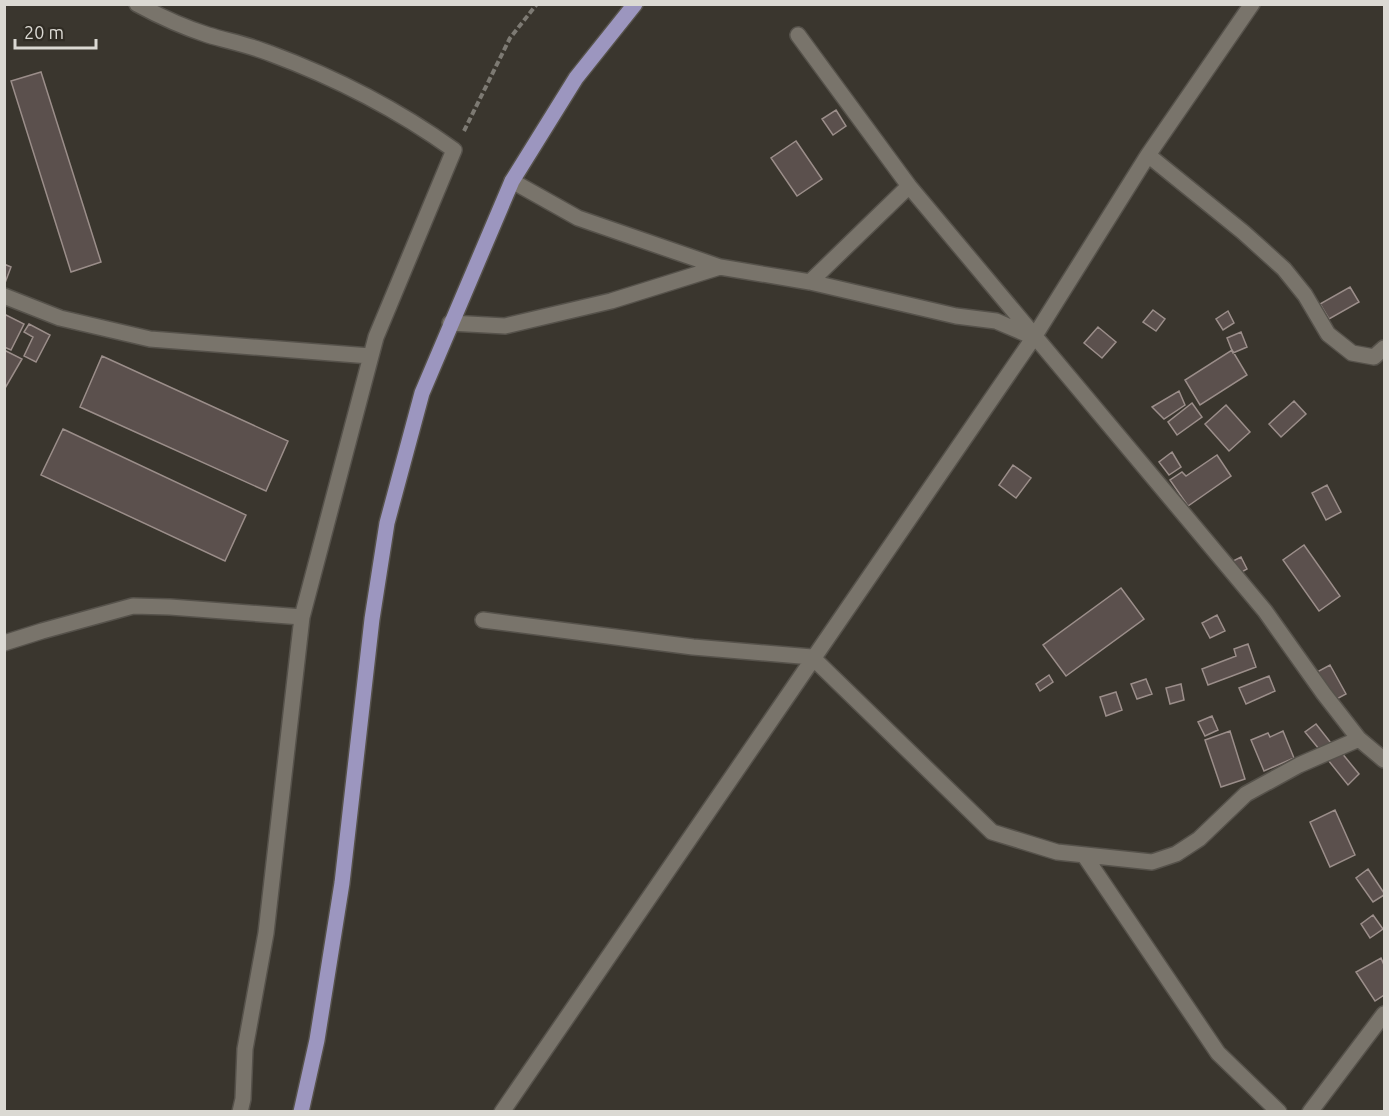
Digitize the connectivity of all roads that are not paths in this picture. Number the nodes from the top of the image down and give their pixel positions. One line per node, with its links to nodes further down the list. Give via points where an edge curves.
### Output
1 (136, 4): 14 (street, via 206,34 320,73 381,104 454,150)
2 (635, 4): 6 (main road, via 576,78)
3 (1252, 4): 5 (street)
4 (798, 35): 7 (street)
5 (1148, 155): 12 (street); 13 (street, via 1284,269 1328,334 1352,353 1374,357)
6 (512, 181): 8 (street, via 578,218); 11 (main road)
7 (909, 186): 9 (street); 12 (street)
8 (720, 267): 9 (street); 11 (street, via 611,301 506,327)
9 (810, 282): 12 (street, via 956,316 996,321)
10 (4, 296): 14 (street, via 60,318 150,339)
11 (450, 323): 24 (main road, via 422,393 387,522 342,883 317,1040)
12 (1034, 337): 18 (street); 19 (street, via 1265,611)
13 (1384, 348)
14 (370, 356): 15 (street)
15 (302, 617): 17 (street, via 133,606); 23 (street, via 266,933 245,1049)
16 (483, 620): 18 (street, via 693,647)
17 (4, 644)
18 (812, 657): 21 (street, via 992,832 1057,852); 25 (street)
19 (1359, 739): 20 (street); 21 (street, via 1246,794 1199,839 1176,854 1152,862)
20 (1384, 760)
21 (1084, 855): 26 (street, via 1218,1053)
22 (1384, 1014): 27 (street)
23 (240, 1112)
24 (301, 1112)
25 (502, 1112)
26 (1279, 1112)
27 (1310, 1112)

